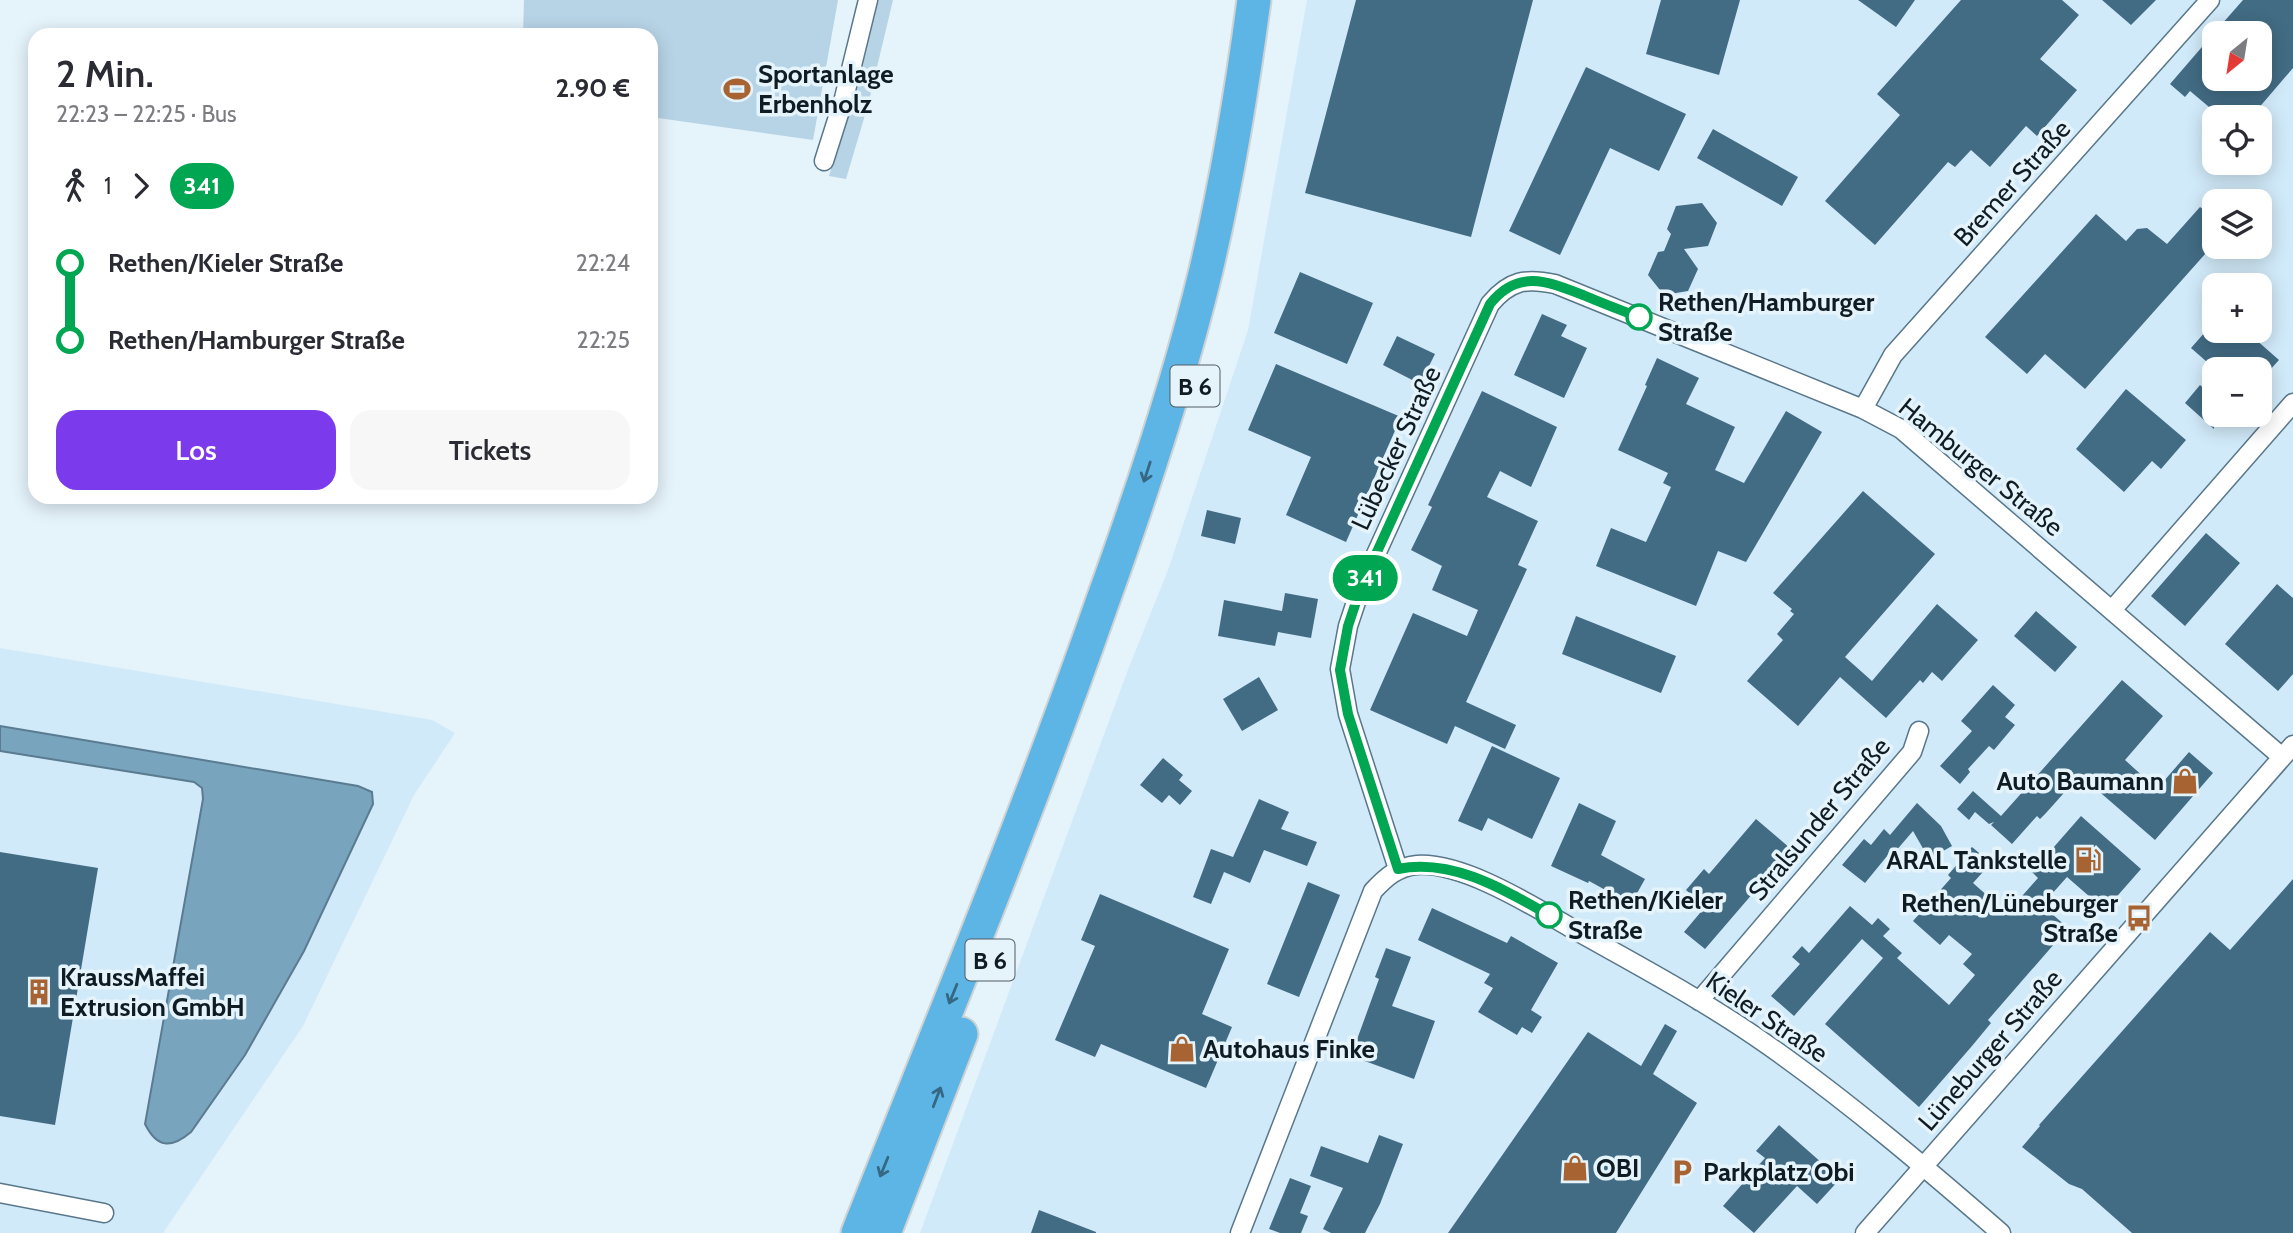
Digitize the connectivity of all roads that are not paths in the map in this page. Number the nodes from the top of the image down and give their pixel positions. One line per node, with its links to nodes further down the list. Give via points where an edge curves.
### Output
1 (868, 0): 5 (street)
2 (1254, 0): 18 (highway, B 6, one-way to 18, via 1226,180 1168,405 1056,734)
3 (1274, 0): 14 (highway, B 6, one-way to 3, via 1068,759 1151,531 1189,410 1244,183)
4 (2210, 0): 8 (street, Bremer Straße, via 1893,355)
5 (824, 161)
6 (1517, 283): 8 (street, Hamburger Straße, via 1555,284); 12 (street, Lübecker Straße, via 1490,304 1361,587 1348,626 1340,670 1348,714)
7 (2293, 403): 9 (street)
8 (1863, 409): 9 (street, Hamburger Straße, via 1901,429)
9 (2112, 610): 11 (street, Hamburger Straße)
10 (1919, 731): 13 (street, Stralsunder Straße, via 1912,752)
11 (2287, 751): 15 (street, Lüneburger Straße)
12 (1398, 869): 13 (street, Kieler Straße, via 1418,865 1450,869 1512,895); 21 (street, via 1373,891)
13 (1699, 1000): 15 (street, Kieler Straße, via 1769,1045)
14 (912, 1160): 19 (highway, B 6); 20 (highway, via 911,1200)
15 (1924, 1166): 22 (street, Lüneburger Straße); 23 (street, Kieler Straße)
16 (0, 1193): 17 (street)
17 (104, 1213)
18 (858, 1233)
19 (884, 1233)
20 (899, 1233)
21 (1240, 1233)
22 (1865, 1233)
23 (2001, 1233)

